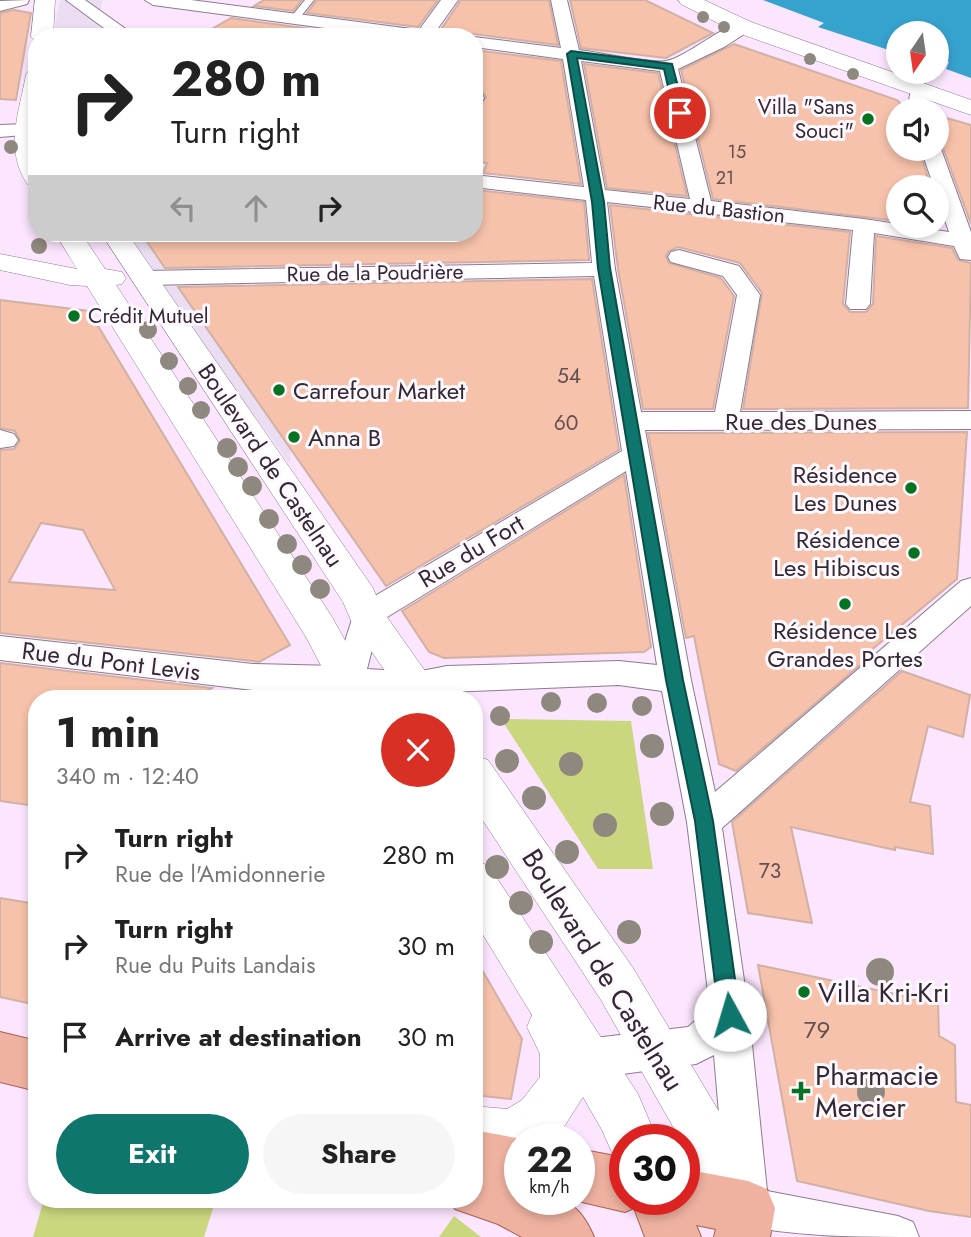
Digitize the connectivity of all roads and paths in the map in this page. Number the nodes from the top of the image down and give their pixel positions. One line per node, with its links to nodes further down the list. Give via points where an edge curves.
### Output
1 (21, 0): 9 (street)
2 (45, 0): 12 (street)
3 (76, 0): 13 (street)
4 (153, 0): 10 (street)
5 (310, 0): 10 (lane)
6 (450, 0): 15 (street)
7 (559, 0): 17 (street)
8 (688, 0): 11 (street)
9 (0, 6)
10 (295, 19): 14 (street)
11 (743, 27): 18 (street); 19 (street)
12 (43, 28)
13 (115, 28)
14 (365, 28)
15 (429, 28)
16 (483, 43): 17 (street)
17 (571, 54): 18 (street); 28 (street)
18 (668, 66): 29 (street)
19 (913, 98)
20 (949, 105): 21 (street)
21 (971, 108)
22 (0, 131): 23 (street)
23 (28, 131)
24 (28, 142): 26 (street)
25 (936, 161): 31 (street)
26 (28, 165)
27 (483, 182): 28 (street, Rue du Bastion)
28 (595, 195): 29 (street, Rue du Bastion); 37 (street)
29 (702, 207): 30 (street, Rue du Bastion)
30 (864, 225): 31 (street, Rue du Bastion); 40 (street)
31 (967, 241): 36 (street)
32 (74, 242): 38 (street, Boulevard de Castelnau)
33 (120, 242): 39 (street, Boulevard de Castelnau)
34 (679, 257): 43 (street, via 731,271 749,295)
35 (0, 262): 38 (street)
36 (971, 262)
37 (604, 268): 39 (street, Rue de la Poudrière); 42 (street)
38 (96, 278): 39 (street); 49 (street, Boulevard de Castelnau, via 319,627)
39 (145, 278): 46 (street, Boulevard de Castelnau, via 360,598)
40 (858, 304)
41 (971, 420): 43 (street, Rue des Dunes)
42 (631, 421): 43 (street, Rue des Dunes); 44 (street)
43 (726, 422)
44 (637, 457): 46 (street, Rue du Fort, via 625,458); 48 (street)
45 (971, 589): 53 (street)
46 (366, 615): 49 (street); 50 (street, Boulevard de Castelnau)
47 (0, 648): 49 (street, Rue du Pont Levis, via 253,677 313,677)
48 (674, 680): 51 (street, Rue du Pont Levis, via 619,673 447,679); 53 (street)
49 (353, 690)
50 (419, 690)
51 (424, 690)
52 (483, 785): 57 (street, Boulevard de Castelnau, via 617,984)
53 (704, 821): 56 (street)
54 (483, 894): 55 (street)
55 (544, 989): 58 (street); 60 (street, via 542,1009 564,1050 564,1084 540,1118 512,1136)
56 (730, 1015): 57 (street, via 696,1045); 67 (street)
57 (657, 1052): 58 (street); 67 (street, Boulevard de Castelnau)
58 (586, 1059): 59 (street)
59 (625, 1124)
60 (483, 1132)
61 (483, 1159): 62 (main road)
62 (504, 1162)
63 (483, 1192): 68 (main road, via 556,1226)
64 (700, 1203): 67 (main road)
65 (655, 1215): 69 (main road)
66 (664, 1215): 70 (main road)
67 (745, 1222): 71 (street)
68 (566, 1237)
69 (653, 1237)
70 (673, 1237)
71 (898, 1237)

